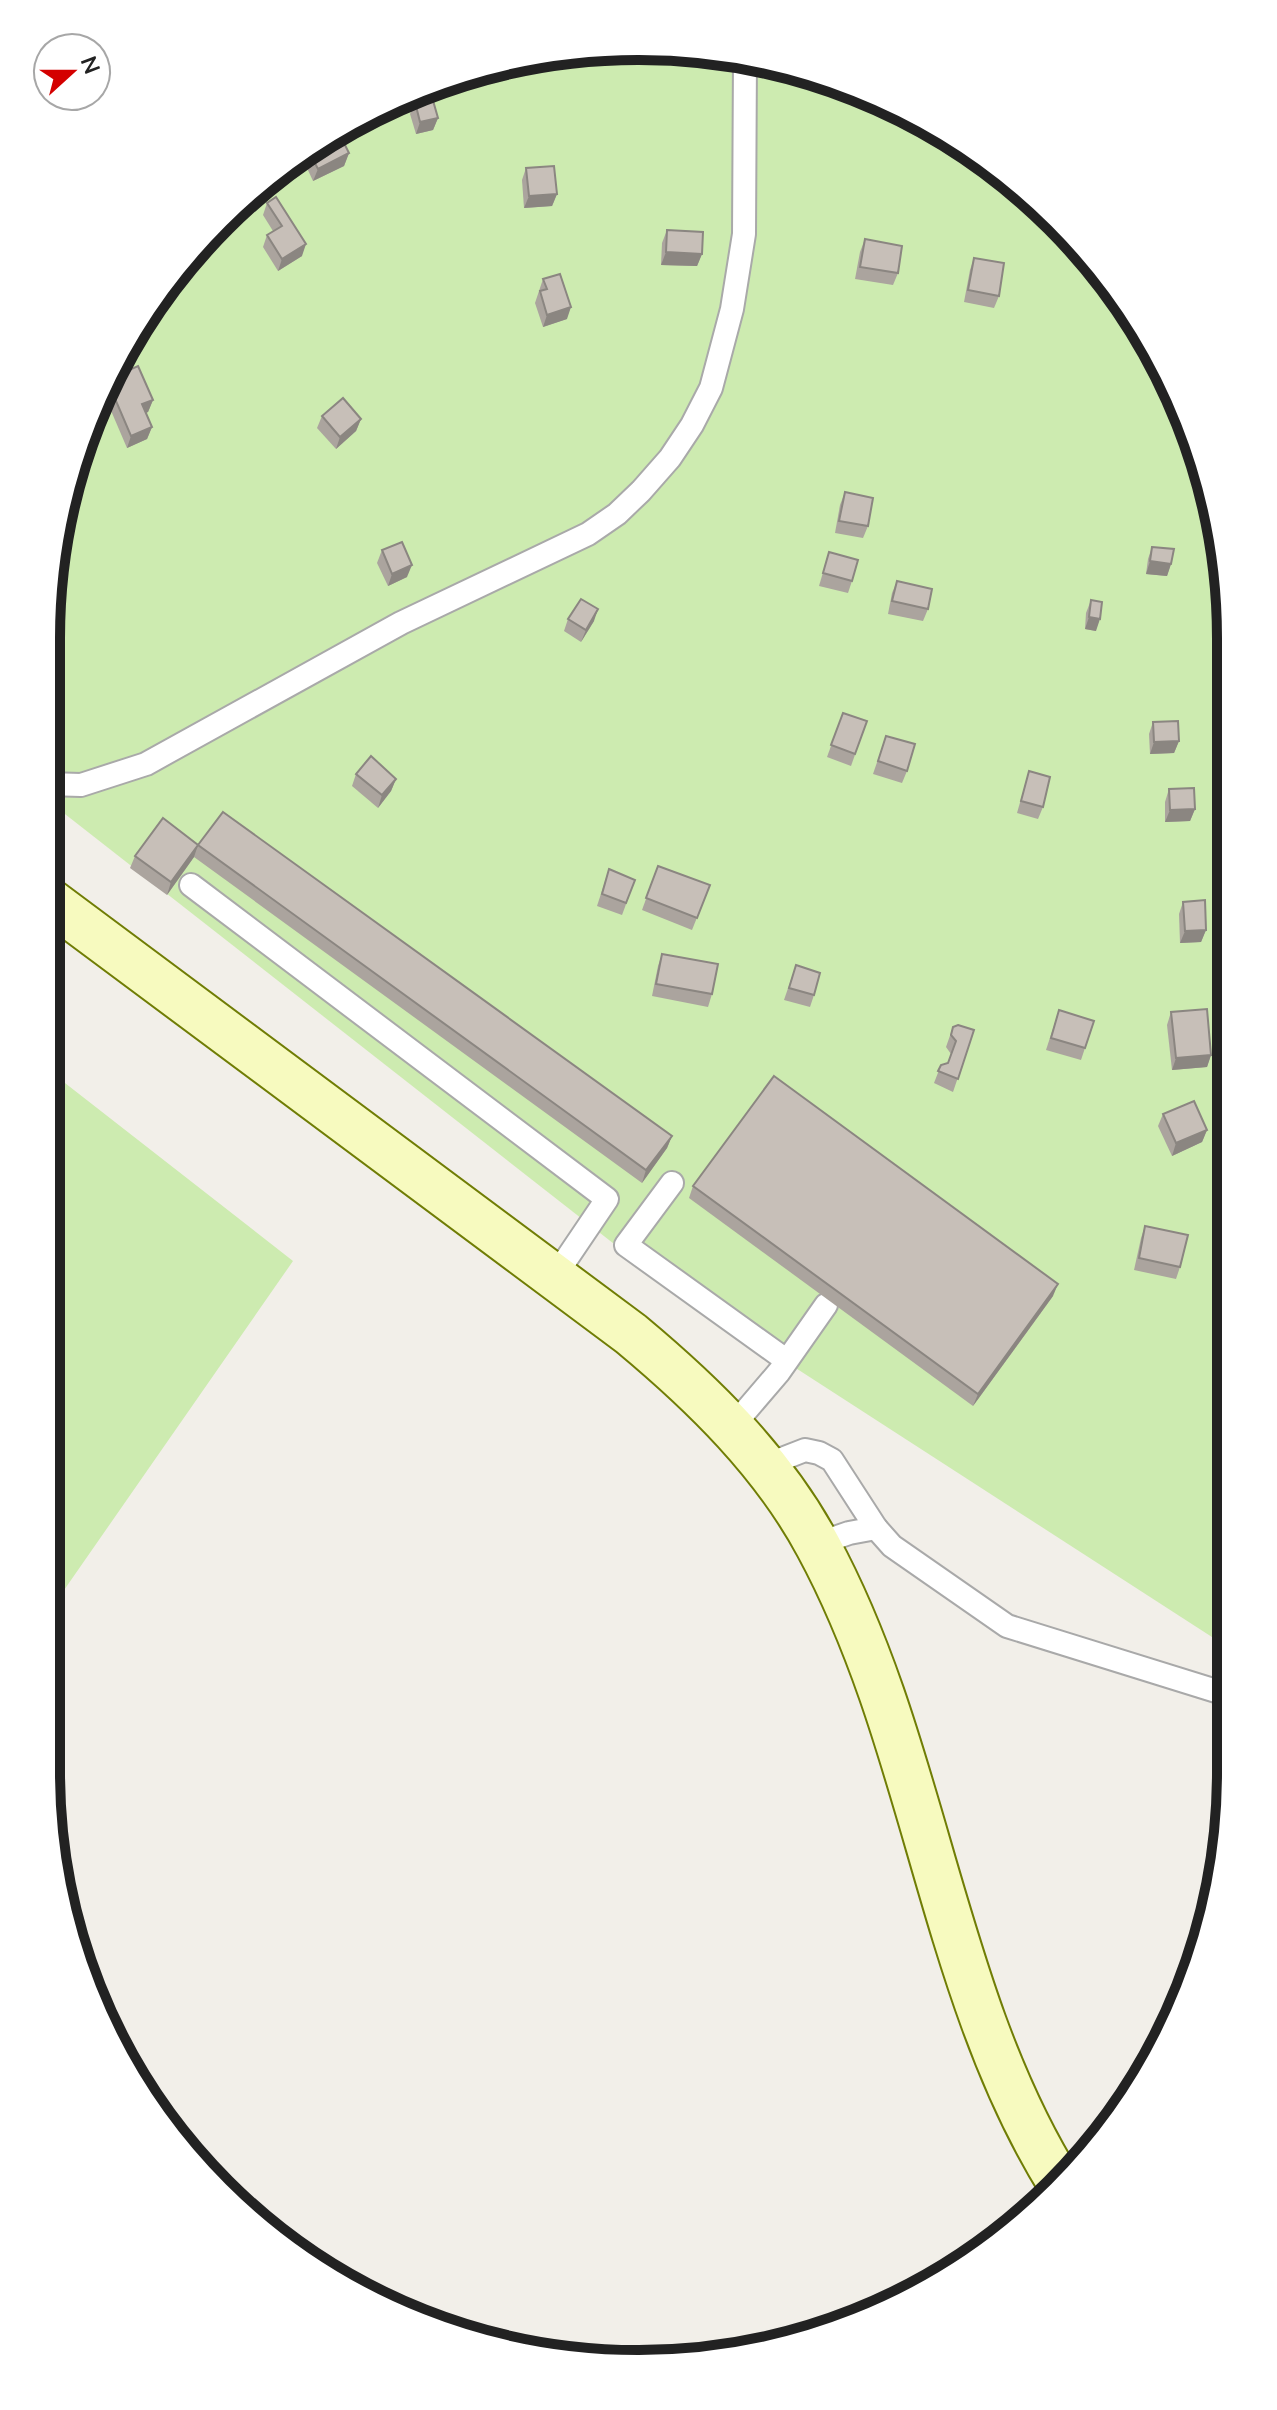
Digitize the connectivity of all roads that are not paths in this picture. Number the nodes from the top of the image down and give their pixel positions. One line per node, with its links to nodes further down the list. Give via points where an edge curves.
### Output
1 (745, 70): 2 (lane, via 744,234 732,309 711,388 677,447 641,491 588,534 401,623 146,764 81,785)
2 (60, 784)
3 (191, 885): 6 (lane, via 607,1199)
4 (60, 909): 6 (main road)
5 (672, 1183): 8 (lane, via 626,1245)
6 (555, 1276): 9 (main road, via 670,1366)
7 (826, 1305): 8 (lane)
8 (786, 1360): 9 (lane)
9 (732, 1427): 10 (main road)
10 (764, 1466): 11 (lane, via 805,1450 832,1460); 12 (main road)
11 (876, 1528): 12 (lane); 13 (lane, via 909,1560 1007,1626)
12 (817, 1544): 14 (main road, via 869,1654 998,2055)
13 (1217, 1691)
14 (1055, 2174)

